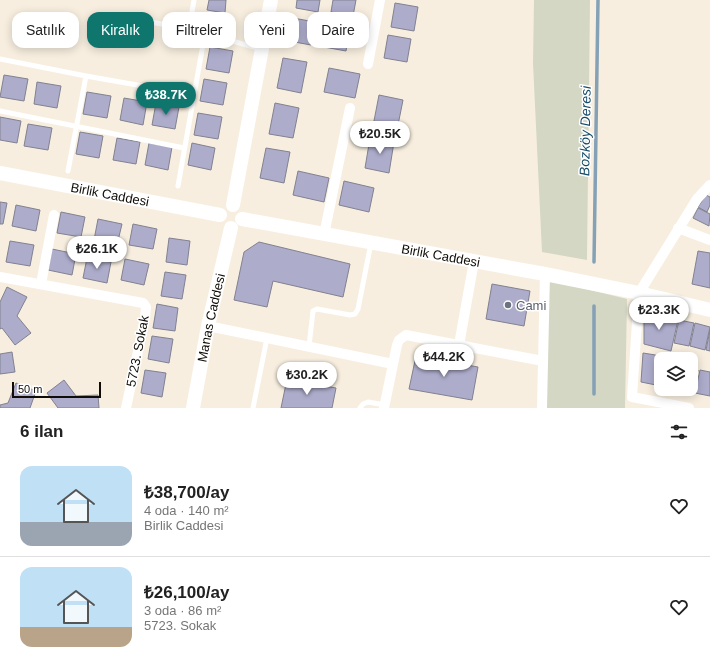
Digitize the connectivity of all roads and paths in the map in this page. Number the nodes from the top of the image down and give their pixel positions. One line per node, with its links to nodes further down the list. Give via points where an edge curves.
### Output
1 (194, 0): 4 (lane)
2 (271, 0): 7 (street)
3 (380, 0): 9 (street)
4 (192, 12)
5 (236, 42): 7 (lane)
6 (202, 48): 11 (lane)
7 (263, 50): 20 (street)
8 (0, 59): 10 (lane)
9 (368, 64)
10 (86, 76): 11 (lane); 14 (lane)
11 (194, 95): 15 (lane)
12 (350, 108): 26 (street)
13 (0, 111): 14 (lane)
14 (77, 126): 15 (lane); 16 (lane)
15 (184, 148): 18 (lane)
16 (68, 172)
17 (0, 173): 22 (street, Birlik Caddesi)
18 (178, 186)
19 (710, 186): 25 (street, via 697,199)
20 (233, 205): 22 (street, via 226,206); 23 (street, via 241,211)
21 (54, 215): 32 (street)
22 (220, 215): 24 (street, via 224,225)
23 (242, 219): 24 (street, via 238,225); 26 (street, Birlik Caddesi)
24 (231, 228): 35 (street, Manas Caddesi)
25 (678, 228): 27 (street); 33 (street)
26 (324, 235): 28 (street, Birlik Caddesi)
27 (710, 240)
28 (371, 243): 29 (street, Birlik Caddesi); 37 (lane, via 356,314 317,308 314,311)
29 (474, 261): 30 (street, Birlik Caddesi); 38 (street)
30 (545, 274): 33 (street, Birlik Caddesi); 39 (street)
31 (0, 277): 32 (street, 5723. Sokak)
32 (40, 284): 42 (street, 5723. Sokak, via 138,301 146,307)
33 (639, 293): 34 (street, Birlik Caddesi); 47 (street, via 632,397)
34 (710, 310)
35 (208, 326): 36 (street); 43 (street, Manas Caddesi)
36 (266, 338): 37 (street); 44 (lane)
37 (309, 346): 40 (street)
38 (459, 346): 39 (street); 40 (street, via 406,335 399,340)
39 (543, 362): 46 (street)
40 (393, 364): 41 (street)
41 (384, 407): 45 (lane, via 368,402)
42 (126, 408)
43 (193, 408)
44 (254, 408)
45 (360, 408)
46 (542, 408)
47 (689, 408)

